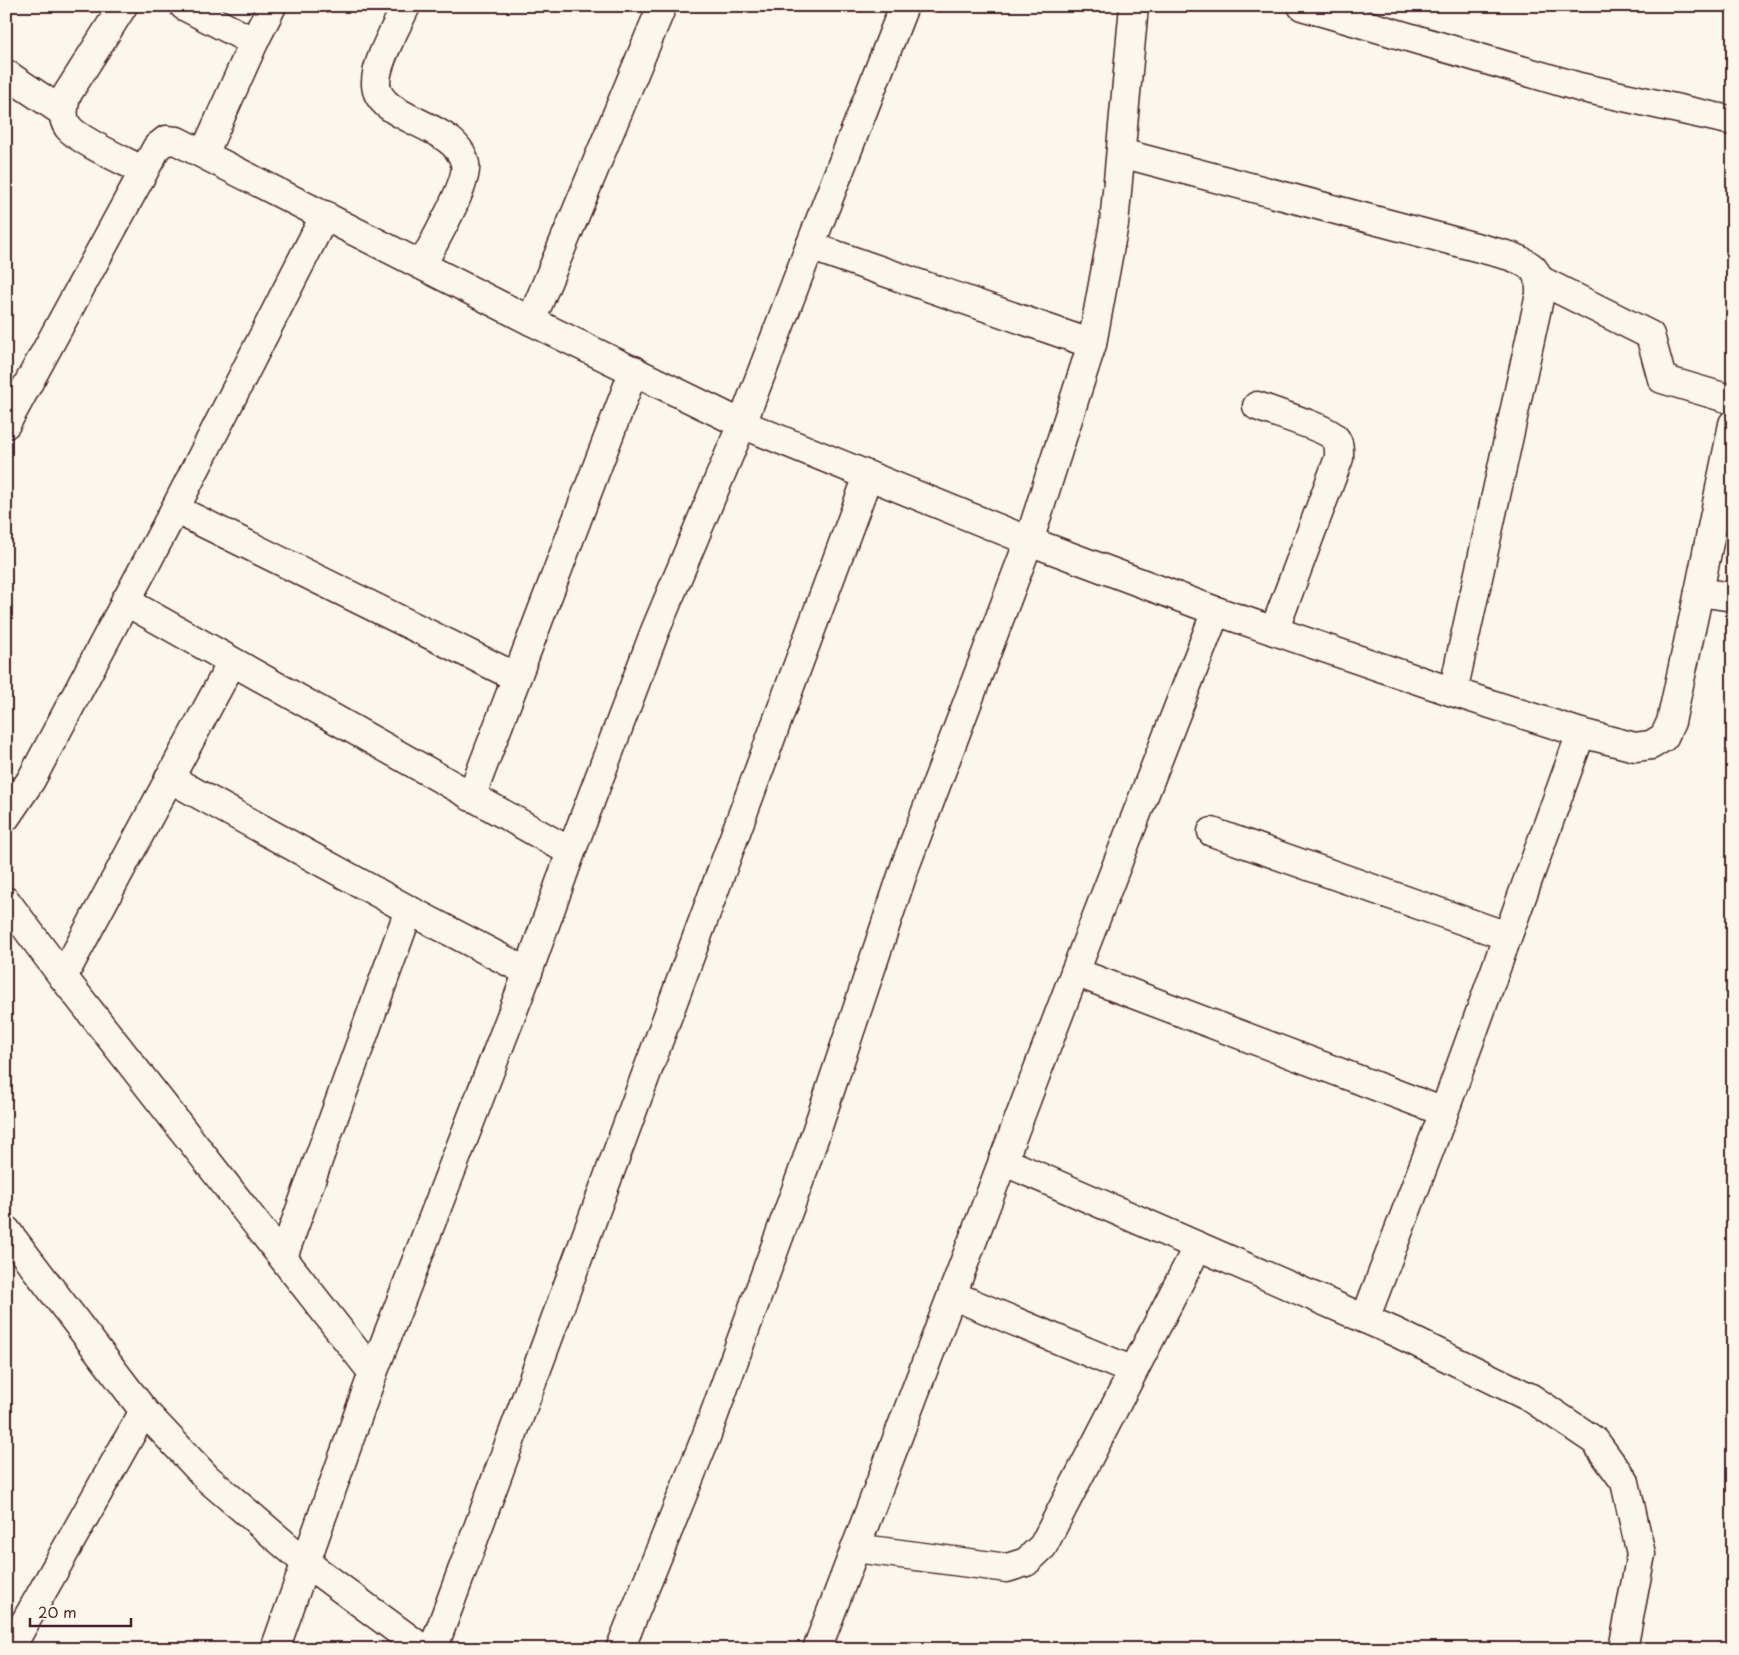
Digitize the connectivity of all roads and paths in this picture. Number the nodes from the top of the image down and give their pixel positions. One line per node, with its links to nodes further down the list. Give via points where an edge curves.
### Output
1 (123, 6): 11 (street, via 66,96)
2 (184, 6): 9 (street)
3 (272, 6): 9 (street)
4 (406, 6): 18 (street, via 379,64 376,84 380,98 448,138 460,151 466,165 463,182)
5 (662, 6): 20 (street)
6 (904, 6): 17 (street)
7 (1134, 6): 13 (street)
8 (1302, 6): 12 (street, via 1579,87)
9 (254, 42): 14 (street)
10 (6, 74): 11 (street)
11 (63, 112): 15 (street, via 68,126 81,138)
12 (1733, 121)
13 (1122, 153): 19 (street, via 1510,256 1524,261); 21 (street, via 1114,224)
14 (204, 154): 15 (street, via 177,141 166,140 157,147); 16 (street)
15 (144, 172): 25 (street)
16 (325, 215): 18 (street); 29 (street)
17 (810, 246): 21 (street); 26 (street)
18 (422, 265): 20 (street)
19 (1540, 280): 23 (street, via 1650,335 1662,379); 38 (street, via 1540,294)
20 (531, 321): 22 (street)
21 (1092, 344): 30 (street)
22 (634, 370): 26 (street); 37 (street)
23 (1733, 400)
24 (1257, 406): 35 (street, via 1322,430 1334,436 1340,446 1339,458)
25 (6, 424)
26 (742, 424): 28 (street); 44 (street, via 654,631)
27 (1733, 424): 31 (street)
28 (868, 476): 30 (street); 66 (street)
29 (175, 509): 33 (street); 37 (street)
30 (1029, 541): 34 (street); 67 (street, via 906,864 804,1168 712,1418)
31 (1699, 592): 32 (street); 39 (street, via 1671,722 1664,737 1651,745 1635,747)
32 (1733, 596)
33 (125, 601): 36 (street); 42 (street, via 31,780)
34 (1216, 611): 35 (street); 49 (street)
35 (1274, 631): 38 (street)
36 (232, 662): 40 (street); 41 (street)
37 (516, 678): 41 (street)
38 (1453, 692): 39 (street)
39 (1581, 732): 47 (street)
40 (169, 778): 46 (street); 50 (street)
41 (471, 797): 44 (street)
42 (6, 817)
43 (1212, 832): 47 (street)
44 (571, 852): 48 (street)
45 (6, 901): 50 (street)
46 (409, 910): 48 (street); 55 (street)
47 (1507, 936): 51 (street)
48 (528, 972): 59 (street)
49 (1075, 972): 51 (street); 52 (street)
50 (64, 977): 55 (street)
51 (1444, 1112): 57 (street)
52 (1003, 1161): 54 (street); 56 (street)
53 (6, 1230): 60 (street)
54 (1198, 1246): 57 (street); 58 (street)
55 (283, 1257): 59 (street)
56 (952, 1294): 58 (street); 61 (street)
57 (1364, 1319): 69 (street, via 1531,1398 1595,1441 1625,1482 1641,1554)
58 (1133, 1372): 61 (street, via 1043,1546 1026,1562 1007,1568)
59 (373, 1373): 62 (street)
60 (144, 1411): 62 (street, via 208,1478); 63 (street)
61 (855, 1548): 68 (street)
62 (305, 1562): 64 (street); 65 (street)
63 (10, 1649)
64 (275, 1649)
65 (423, 1649)
66 (433, 1649)
67 (620, 1649)
68 (817, 1649)
69 (1623, 1649)

